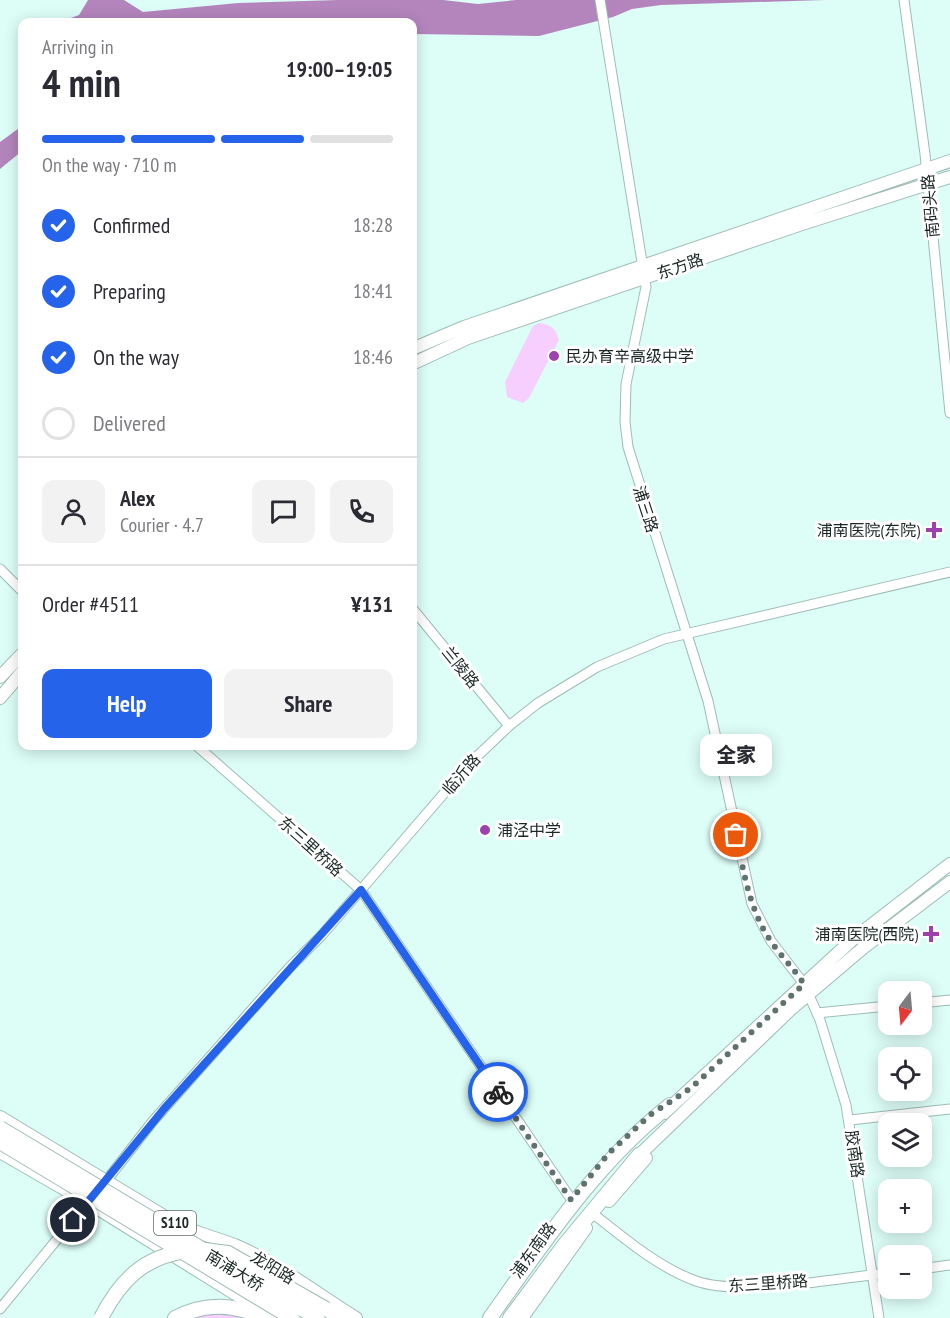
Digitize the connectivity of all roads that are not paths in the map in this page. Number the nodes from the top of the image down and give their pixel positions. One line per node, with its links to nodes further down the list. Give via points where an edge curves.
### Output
1 (600, 0): 7 (street, 浦三路)
2 (904, 0): 4 (street, 南码头路)
3 (950, 161): 4 (main road, 东方路)
4 (926, 169): 6 (street, 南码头路); 7 (main road, 东方路)
5 (950, 177): 6 (main road, 东方路)
6 (928, 185): 7 (main road, 东方路); 10 (street, 南码头路)
7 (644, 273): 8 (main road, 东方路, via 464,327); 9 (main road, 东方路, via 468,338); 15 (street, 浦三路, via 646,287 625,390 626,434 635,474)
8 (417, 347)
9 (417, 362)
10 (950, 413)
11 (0, 569): 13 (street)
12 (950, 572): 15 (street, 临沂路)
13 (18, 587)
14 (417, 614): 20 (street, 兰陵路)
15 (687, 632): 20 (street, 临沂路, via 597,667 551,694); 25 (street, 浦三路, via 710,710 752,904 771,941)
16 (18, 658): 17 (main road)
17 (0, 677)
18 (18, 677): 19 (main road)
19 (0, 698)
20 (509, 726): 24 (street, 临沂路, via 471,762)
21 (202, 750): 24 (street, 东三里桥路)
22 (950, 864): 25 (main road, 浦东南路, via 852,940)
23 (950, 882): 25 (main road, 浦东南路)
24 (361, 890): 40 (street, 临沂路, via 159,1114); 41 (street, 东三里桥路)
25 (807, 989): 29 (street, 胶南路); 30 (main road, 浦东南路); 35 (main road, 浦东南路)
26 (950, 1000): 27 (street)
27 (932, 1002)
28 (878, 1007): 29 (street)
29 (817, 1013): 34 (street, 胶南路)
30 (691, 1088): 31 (main road, 浦东南路); 41 (main road, 浦东南路, via 650,1115 609,1153)
31 (670, 1105): 59 (highway, via 618,1151 584,1190); 60 (main road, 浦东南路, via 583,1203)
32 (950, 1109): 34 (street)
33 (0, 1117): 40 (main road, 龙阳路 / S110)
34 (850, 1120): 46 (street, 胶南路)
35 (671, 1123): 39 (main road, 浦东南路); 43 (main road, 浦东南路)
36 (0, 1128): 55 (highway, 南浦大桥, bridge)
37 (0, 1142): 54 (highway, 南浦大桥, bridge)
38 (0, 1152): 42 (main road, S110)
39 (639, 1155): 49 (highway, via 565,1244)
40 (106, 1181): 42 (street, 临沂路); 57 (main road, 龙阳路 / S110, via 194,1234 236,1246 262,1259)
41 (571, 1200): 58 (main road, 浦东南路)
42 (87, 1202): 48 (street, 临沂路); 53 (main road, S110)
43 (596, 1216): 46 (street, 东三里桥路, via 667,1267 714,1286 751,1287); 49 (main road, 浦东南路)
44 (950, 1265): 45 (street)
45 (932, 1267)
46 (873, 1274): 47 (street, 东三里桥路); 61 (street, 胶南路)
47 (878, 1274)
48 (0, 1309)
49 (512, 1317)
50 (101, 1318): 56 (highway, bridge, via 113,1293 135,1272 165,1255 206,1250 228,1252)
51 (175, 1318): 52 (highway, via 196,1308 229,1306)
52 (265, 1318)
53 (274, 1318)
54 (292, 1318)
55 (317, 1318)
56 (341, 1318)
57 (356, 1318)
58 (483, 1318)
59 (490, 1318)
60 (497, 1318)
61 (879, 1318)

